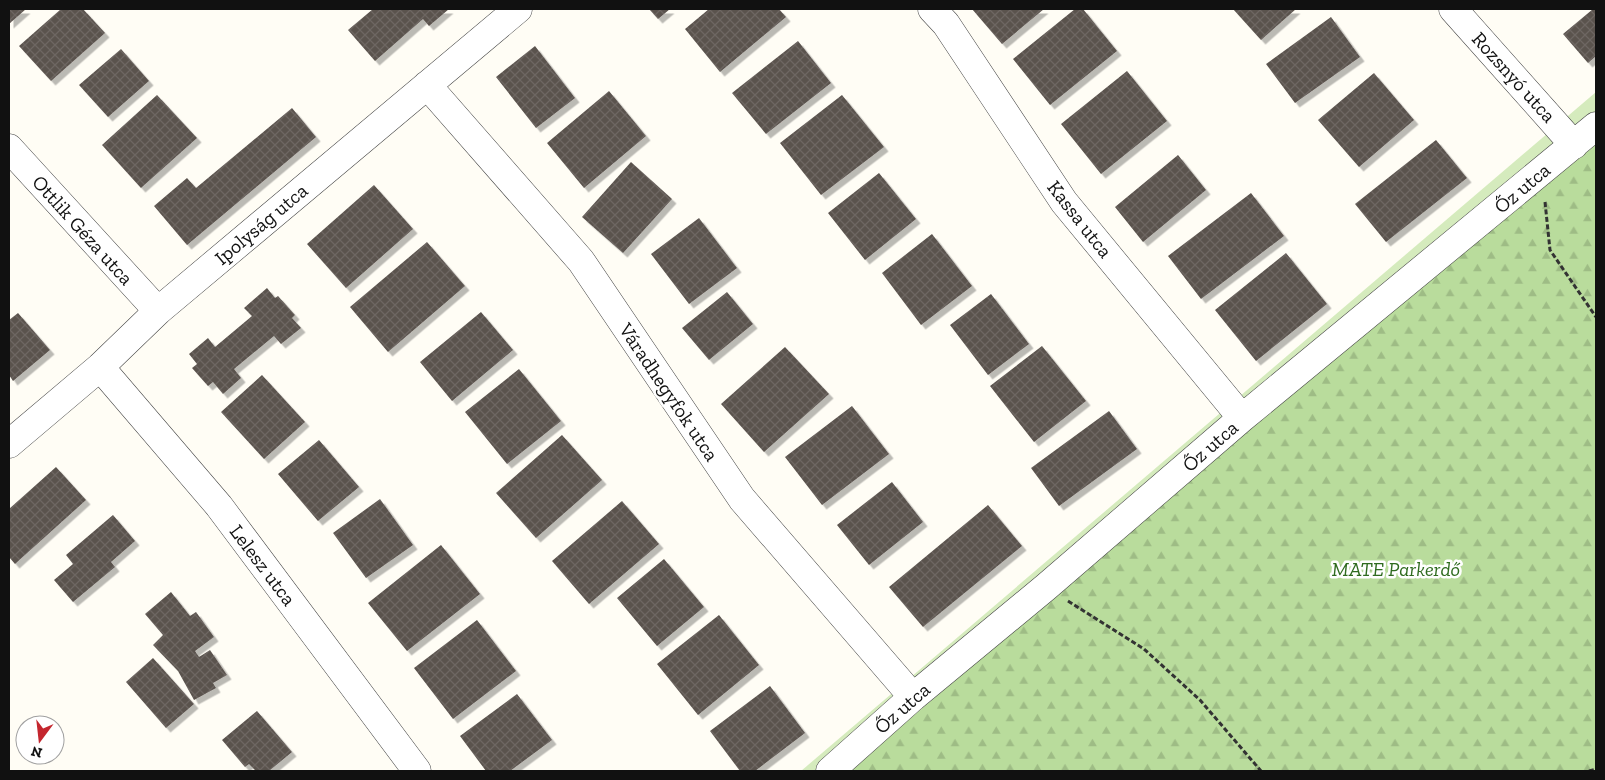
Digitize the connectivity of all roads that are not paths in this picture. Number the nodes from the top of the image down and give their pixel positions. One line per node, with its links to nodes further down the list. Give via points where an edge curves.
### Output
1 (518, 9): 4 (street, Ipolyság utca)
2 (932, 9): 10 (street, Kassa utca, via 946,24 1064,202)
3 (1453, 9): 6 (street, Rozsnyó utca)
4 (427, 84): 8 (street, Ipolyság utca); 12 (street, Váradhegyfok utca, via 581,261 742,499)
5 (1596, 126): 6 (street, Őz utca)
6 (1574, 145): 10 (street, Őz utca)
7 (9, 148): 8 (street, Ottlik Géza utca)
8 (158, 311): 9 (street, Ipolyság utca)
9 (100, 368): 11 (street, Ipolyság utca); 13 (street, Lelesz utca, via 219,506)
10 (1242, 418): 12 (street, Őz utca, via 1046,588)
11 (9, 444)
12 (913, 697): 14 (street, Őz utca)
13 (417, 771)
14 (830, 771)

